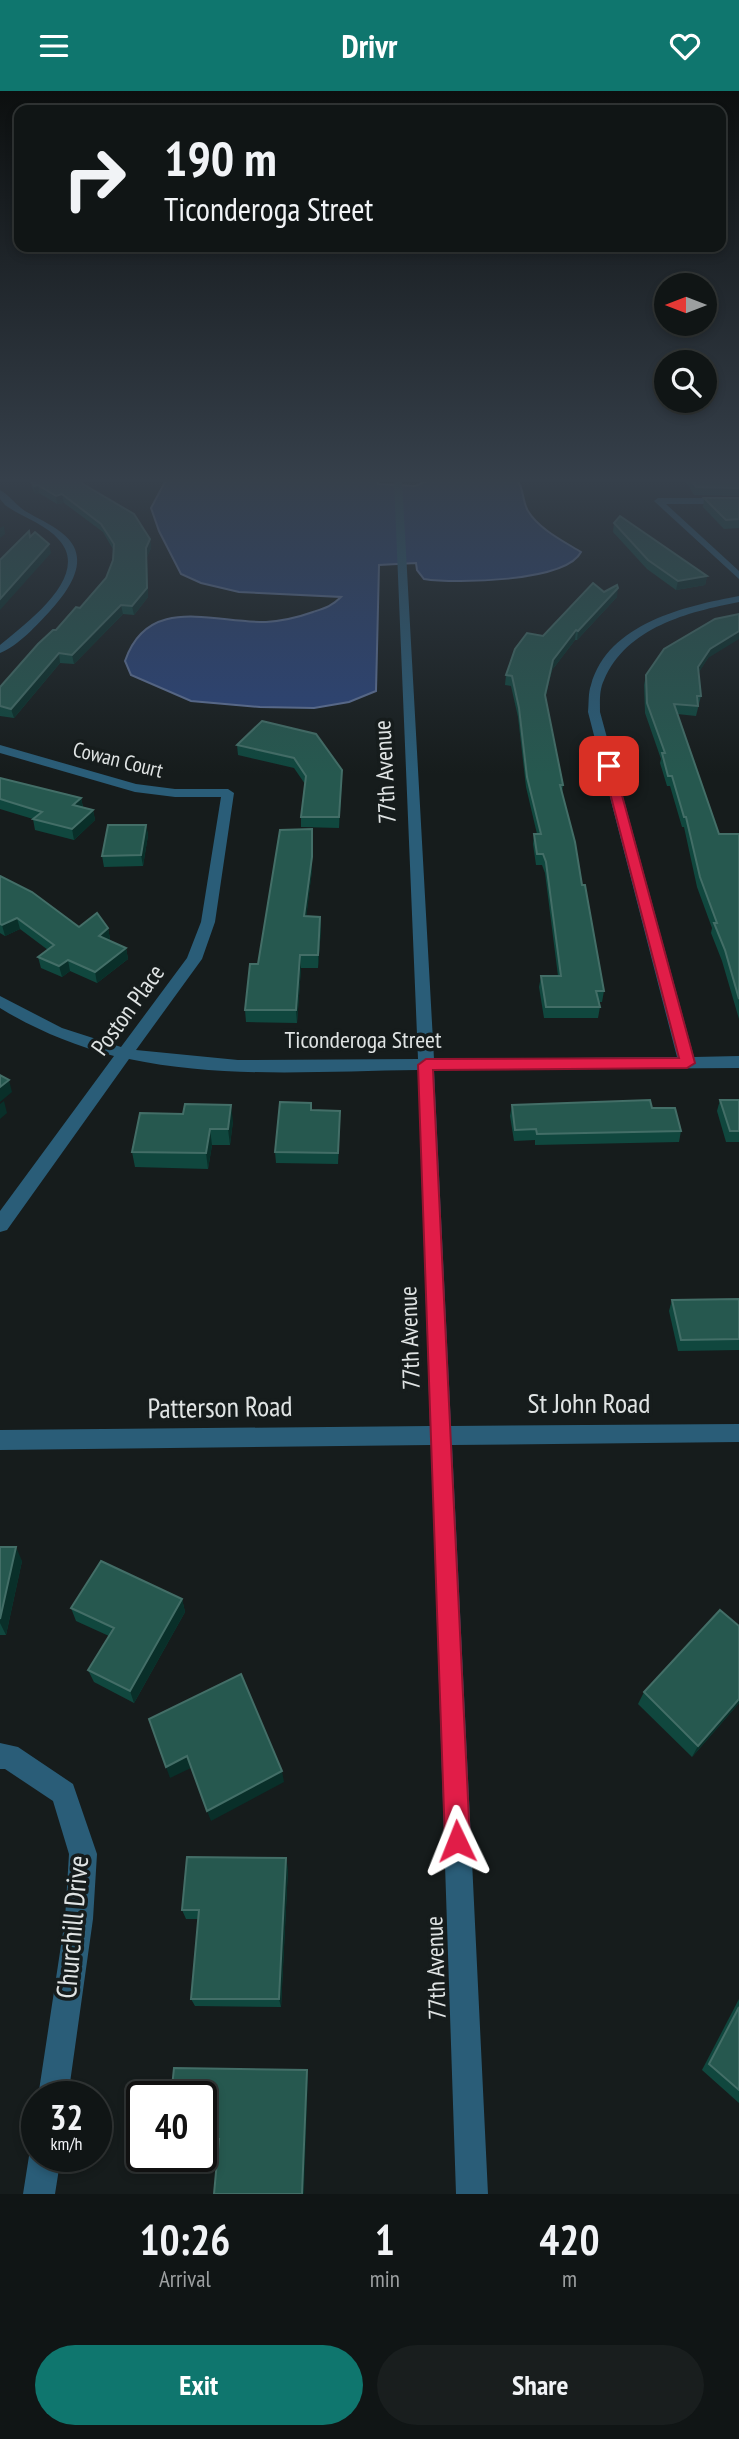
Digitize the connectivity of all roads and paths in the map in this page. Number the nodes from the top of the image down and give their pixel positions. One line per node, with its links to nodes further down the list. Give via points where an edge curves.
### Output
1 (70, 578): 4 (street)
2 (403, 578): 11 (street, 77th Avenue)
3 (739, 599): 10 (street, via 694,607 650,625 613,657 597,681 594,712)
4 (0, 650)
5 (0, 749): 6 (street, Cowan Court, via 135,788)
6 (228, 793): 8 (street, Poston Place, via 208,922 194,958)
7 (0, 1001): 8 (street, Ticonderoga Street, via 76,1041)
8 (123, 1054): 11 (street, Ticonderoga Street, via 174,1063 239,1066); 12 (street, Poston Place)
9 (739, 1062): 10 (street, Ticonderoga Street)
10 (687, 1063): 11 (street, Ticonderoga Street)
11 (426, 1065): 14 (street, 77th Avenue)
12 (0, 1226)
13 (739, 1433): 14 (street, St John Road)
14 (440, 1434): 15 (street, Patterson Road); 20 (street, 77th Avenue)
15 (0, 1440)
16 (0, 1756): 17 (street, Churchill Drive, via 9,1756 64,1793 83,1854 79,1919)
17 (55, 2081)
18 (42, 2172): 19 (street)
19 (39, 2194)
20 (472, 2194)

